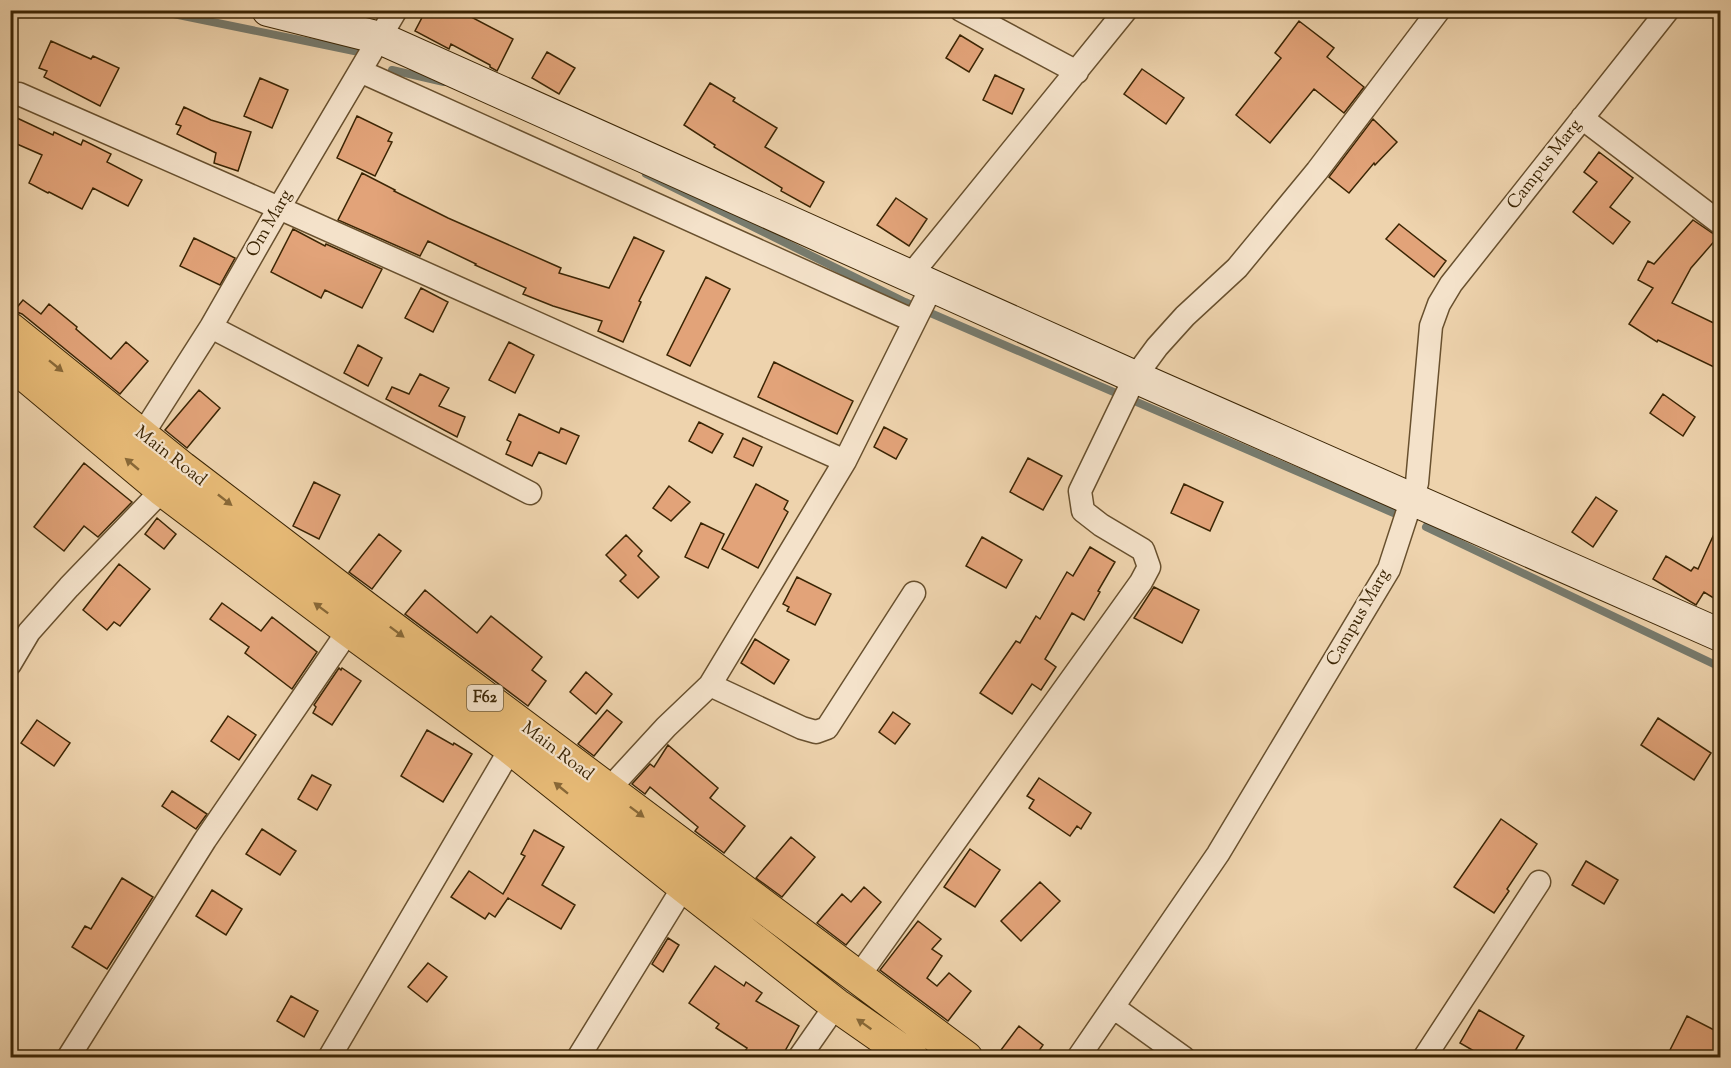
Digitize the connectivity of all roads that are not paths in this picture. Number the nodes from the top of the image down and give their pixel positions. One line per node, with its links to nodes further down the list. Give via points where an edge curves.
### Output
1 (268, 10): 7 (street)
2 (396, 10): 7 (street, Om Marg)
3 (961, 10): 9 (street)
4 (1126, 10): 9 (street)
5 (1439, 10): 18 (street, via 1317,171 1237,268 1185,316)
6 (1668, 10): 11 (street, Campus Marg)
7 (380, 38): 8 (street, Om Marg); 14 (street)
8 (360, 72): 12 (street, Om Marg); 14 (street)
9 (1077, 72): 14 (street)
10 (19, 94): 12 (street)
11 (1582, 118): 13 (street); 23 (street, Campus Marg, via 1439,304 1431,326 1417,483)
12 (279, 208): 15 (street, Om Marg); 20 (street)
13 (1720, 223)
14 (920, 298): 18 (street); 20 (street)
15 (212, 327): 19 (street, Om Marg); 22 (street)
16 (10, 329): 19 (main road, Main Road / F62, one-way to 19)
17 (10, 362): 21 (main road, Main Road / F62, one-way to 17)
18 (1135, 377): 23 (street); 33 (street, via 1080,491 1083,511 1143,550 1149,567)
19 (142, 435): 21 (main road, Main Road / F62)
20 (844, 461): 28 (street)
21 (173, 479): 25 (main road, Main Road / F62); 27 (street, via 69,586 29,632)
22 (530, 493)
23 (1412, 498): 26 (street); 35 (street, Campus Marg, via 1389,569 1218,854)
24 (914, 593): 28 (street, via 827,728 816,732 802,728)
25 (357, 619): 29 (main road, Main Road / F62); 30 (main road, Main Road / F62, one-way to 30); 36 (street, via 205,840)
26 (1720, 634)
27 (10, 664)
28 (710, 685): 30 (street)
29 (511, 748): 32 (main road, Main Road / F62, one-way to 29); 37 (street)
30 (608, 790): 33 (main road, Main Road / F62, one-way to 33)
31 (1539, 882): 44 (street)
32 (684, 886): 34 (main road, Main Road / F62); 38 (street)
33 (858, 977): 41 (main road, Main Road / F62)
34 (836, 1005): 39 (street); 40 (main road, Main Road / F62, one-way to 34)
35 (1113, 1007): 42 (street, Campus Marg); 43 (street)
36 (68, 1058)
37 (329, 1058)
38 (578, 1058)
39 (799, 1058)
40 (912, 1058)
41 (966, 1058)
42 (1078, 1058)
43 (1184, 1058)
44 (1424, 1058)

